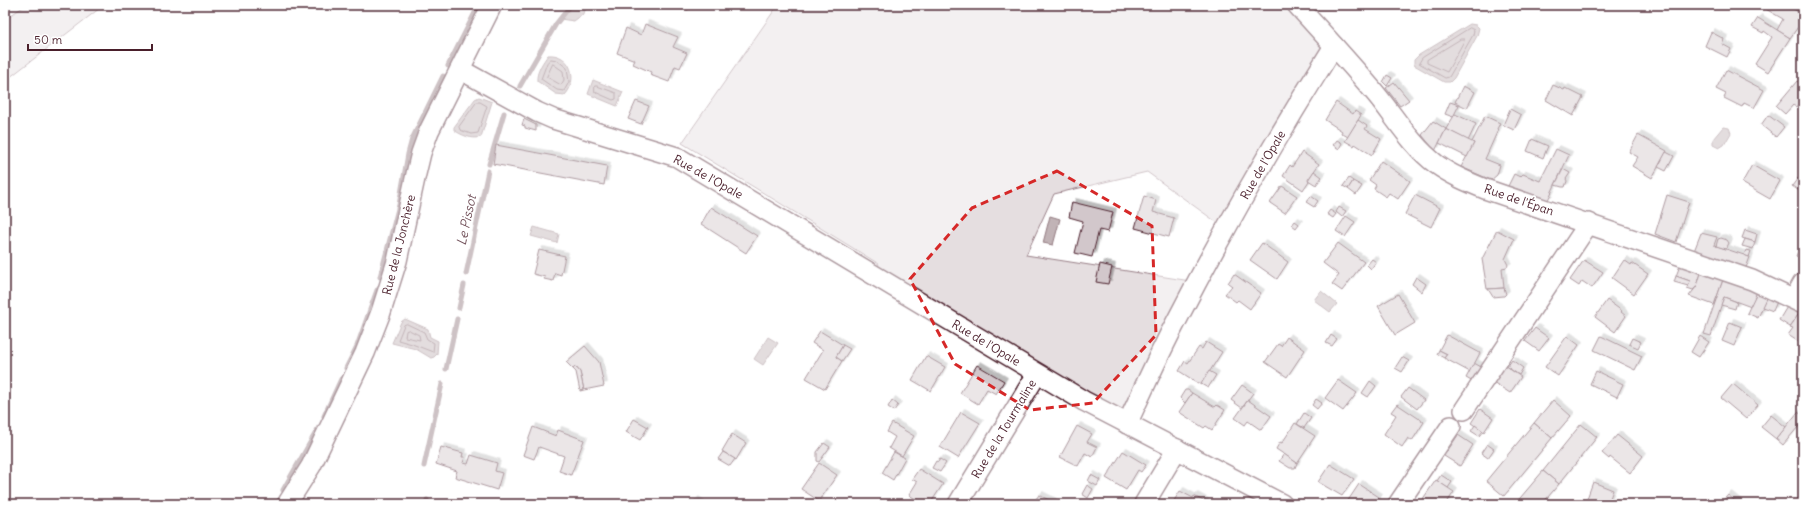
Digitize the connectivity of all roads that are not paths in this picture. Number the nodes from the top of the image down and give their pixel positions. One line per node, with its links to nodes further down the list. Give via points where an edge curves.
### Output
1 (492, 5): 4 (street, Rue de la Jonchère)
2 (1297, 5): 3 (street, Rue de l'Épan)
3 (1334, 46): 5 (street, Rue de l'Épan, via 1417,145 1437,164 1485,189); 9 (street, Rue de l'Opale, via 1272,147 1226,229 1176,321)
4 (461, 70): 7 (street, Rue de l'Opale, via 537,112 677,157); 12 (street, Rue de la Jonchère, via 429,131 421,153 392,281 365,353 311,466)
5 (1589, 223): 6 (street, Rue de l'Épan, via 1701,264); 8 (street)
6 (1800, 295)
7 (1037, 374): 9 (street, Rue de l'Opale); 13 (street, Rue de la Tourmaline)
8 (1464, 410)
9 (1126, 424): 11 (street)
10 (1451, 426): 16 (street)
11 (1177, 449): 14 (street); 15 (street)
12 (287, 504)
13 (958, 504)
14 (1144, 504)
15 (1282, 504)
16 (1398, 504)

